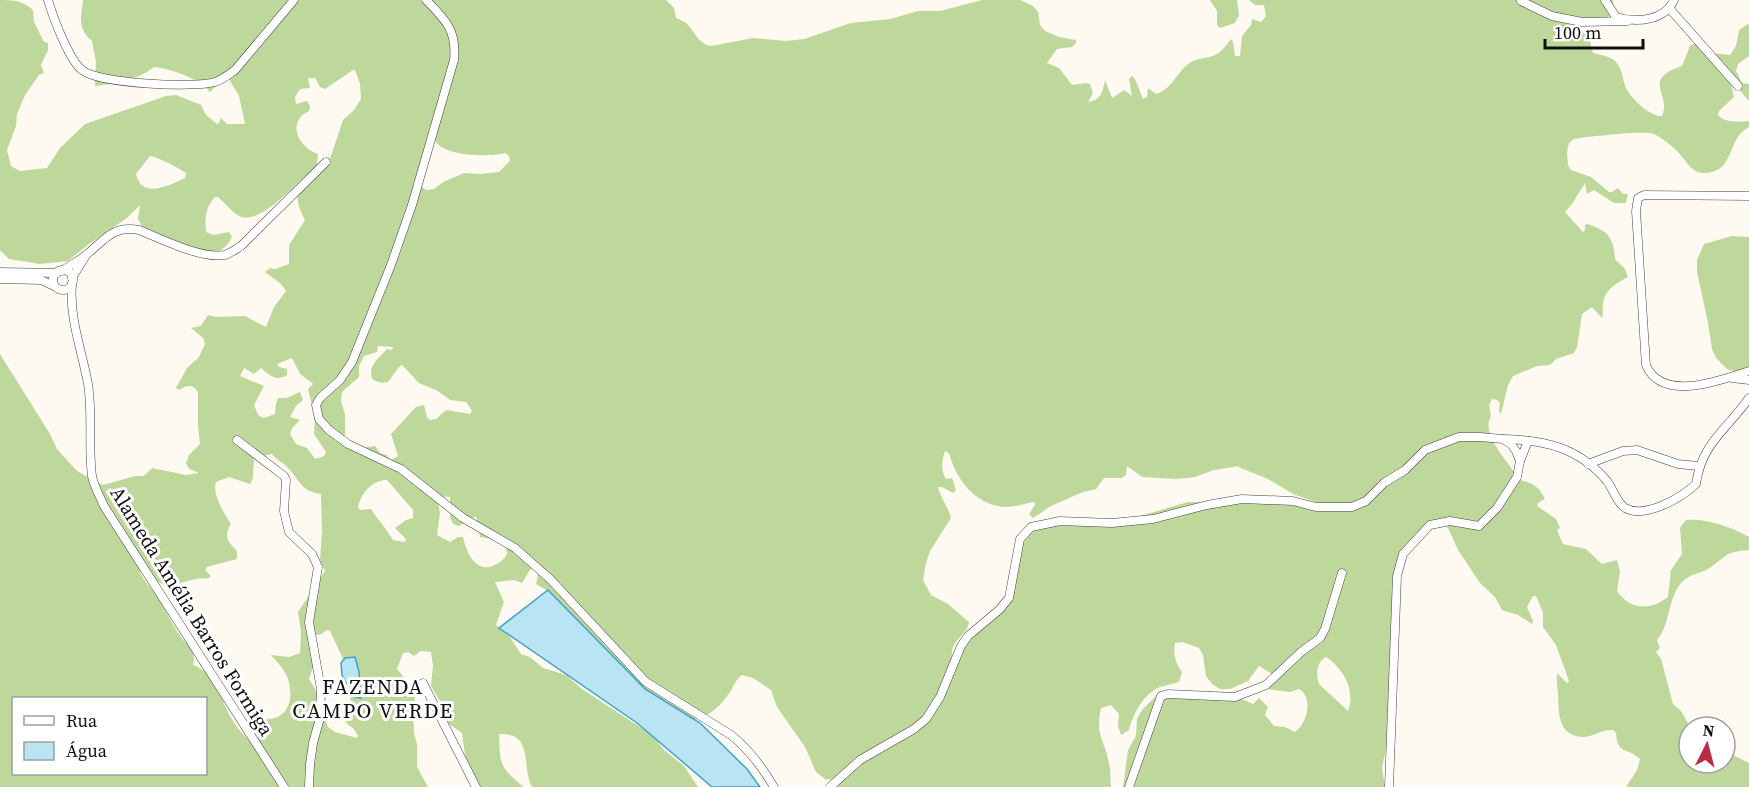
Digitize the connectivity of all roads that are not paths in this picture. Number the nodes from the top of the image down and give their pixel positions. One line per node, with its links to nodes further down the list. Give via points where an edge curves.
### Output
1 (48, 0): 2 (street, via 57,27 82,70 110,80 199,85 225,78 234,70)
2 (294, 0)
3 (426, 0): 34 (street, via 453,35 456,45 451,70 391,265 352,362 316,405 319,419 348,444 401,469 463,518 515,548 550,579 646,682 743,744)
4 (1605, 0): 8 (street, via 1616,17)
5 (1674, 0): 7 (street)
6 (1521, 2): 8 (street, via 1552,16 1582,22)
7 (1669, 8): 8 (street, via 1662,15); 9 (street)
8 (1628, 21)
9 (1738, 86)
10 (326, 162): 12 (street, via 241,246 224,255 205,254 128,228 112,233)
11 (1749, 196): 20 (street, via 1644,195 1636,203 1649,373 1676,386)
12 (85, 255): 14 (street); 16 (street)
13 (0, 272): 14 (street)
14 (59, 272): 16 (street, via 68,273); 17 (street, via 53,278)
15 (0, 279): 17 (street, via 41,280)
16 (72, 281): 17 (street, via 68,289); 18 (street)
17 (57, 288): 18 (street)
18 (70, 303): 31 (street, Alameda Amélia Barros Formiga, via 92,413 95,487)
19 (1749, 371): 20 (street)
20 (1724, 378): 21 (street)
21 (1749, 380)
22 (1749, 398): 28 (street, via 1711,443)
23 (1503, 439): 25 (street); 26 (street, via 1511,444); 35 (street, via 1459,437 1425,450 1366,501 1352,507 1242,499 1153,519 1112,523 1060,521 1030,528 1020,539 1009,598 961,646 930,714 914,729 860,760)
24 (237, 440): 32 (street, via 284,476 284,511 289,532 312,554 318,567 309,622 321,689 320,718)
25 (1528, 441): 26 (street); 27 (street, via 1557,445)
26 (1520, 461): 37 (street, via 1510,490 1479,526 1450,521 1430,525 1403,554 1397,576)
27 (1588, 464): 28 (street, via 1637,450); 28 (street, via 1608,483 1623,507 1634,511 1660,506 1683,495 1696,484)
28 (1698, 466)
29 (1342, 573): 36 (street, via 1320,638 1266,685 1235,697 1161,696)
30 (423, 683): 33 (street)
31 (284, 787)
32 (309, 787)
33 (476, 787)
34 (774, 787)
35 (830, 787)
36 (1129, 787)
37 (1389, 787)

